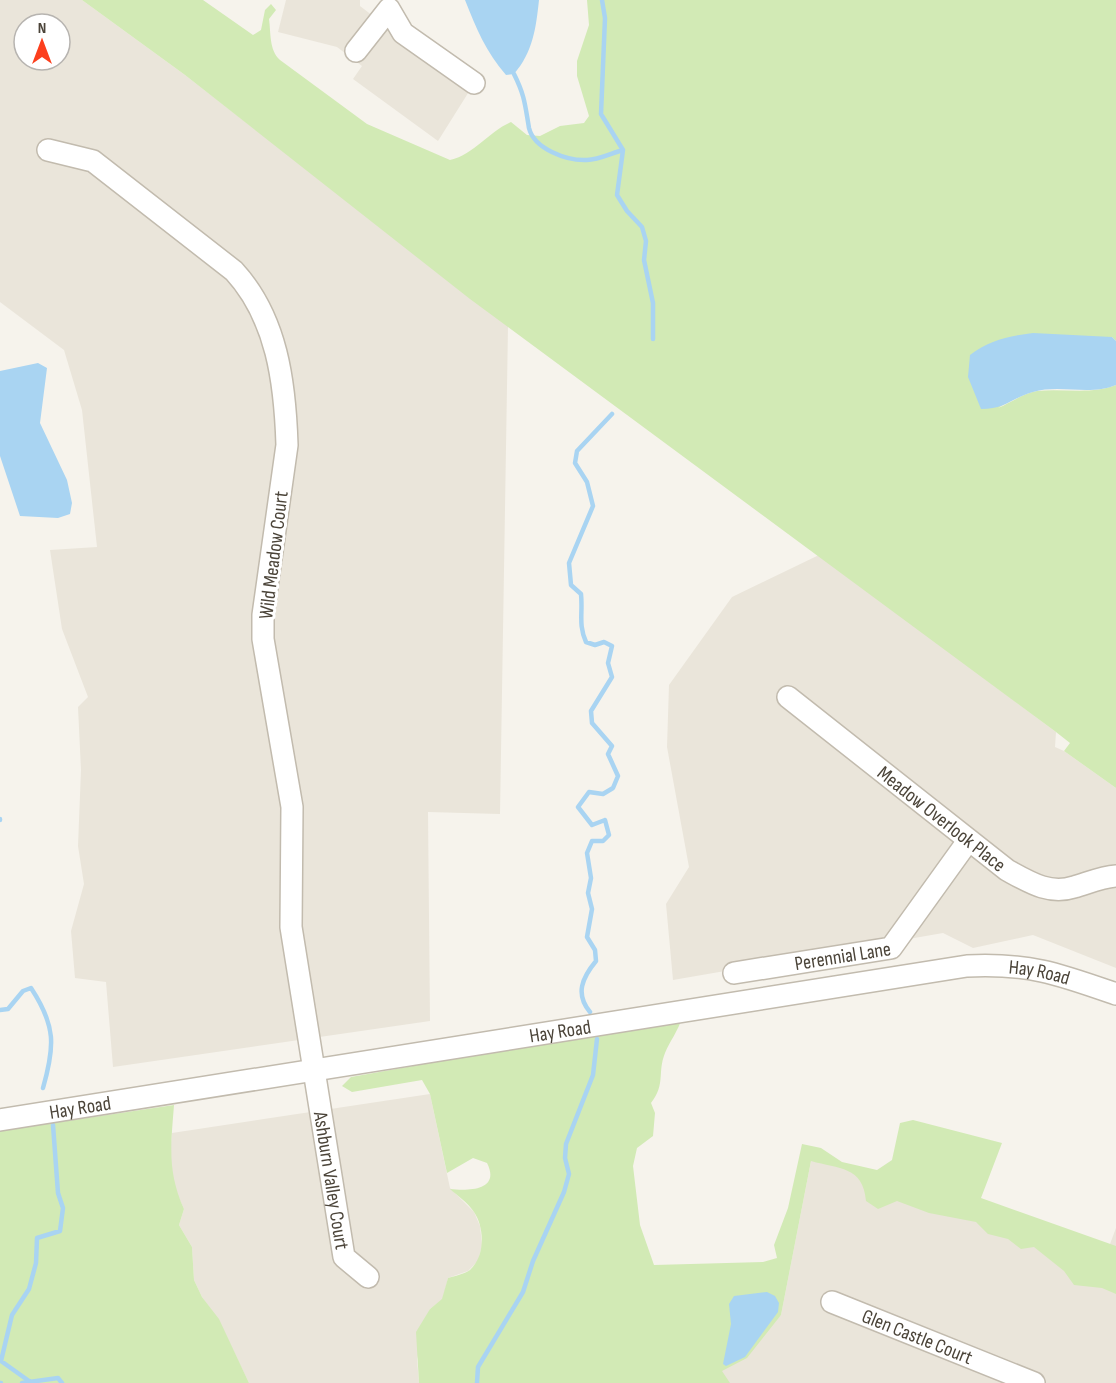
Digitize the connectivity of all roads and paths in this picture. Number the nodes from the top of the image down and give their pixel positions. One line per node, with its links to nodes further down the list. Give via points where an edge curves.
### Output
1 (387, 4): 2 (street); 3 (street, via 403,33)
2 (356, 51)
3 (474, 83)
4 (48, 150): 10 (street, Wild Meadow Court, via 93,161 234,271 249,288 270,325 287,445 263,639 292,807 290,910)
5 (788, 697): 6 (street, Meadow Overlook Place)
6 (968, 841): 7 (street, Meadow Overlook Place, via 1007,870 1054,890); 8 (street, Perennial Lane, via 891,948)
7 (1116, 876)
8 (734, 974)
9 (1116, 994): 10 (street, Hay Road, via 1047,970 1018,965 968,966)
10 (315, 1071): 11 (street, Hay Road); 12 (street, Ashburn Valley Court, via 344,1257)
11 (0, 1120)
12 (368, 1277)
13 (832, 1302): 14 (street, Glen Castle Court)
14 (1034, 1383)

